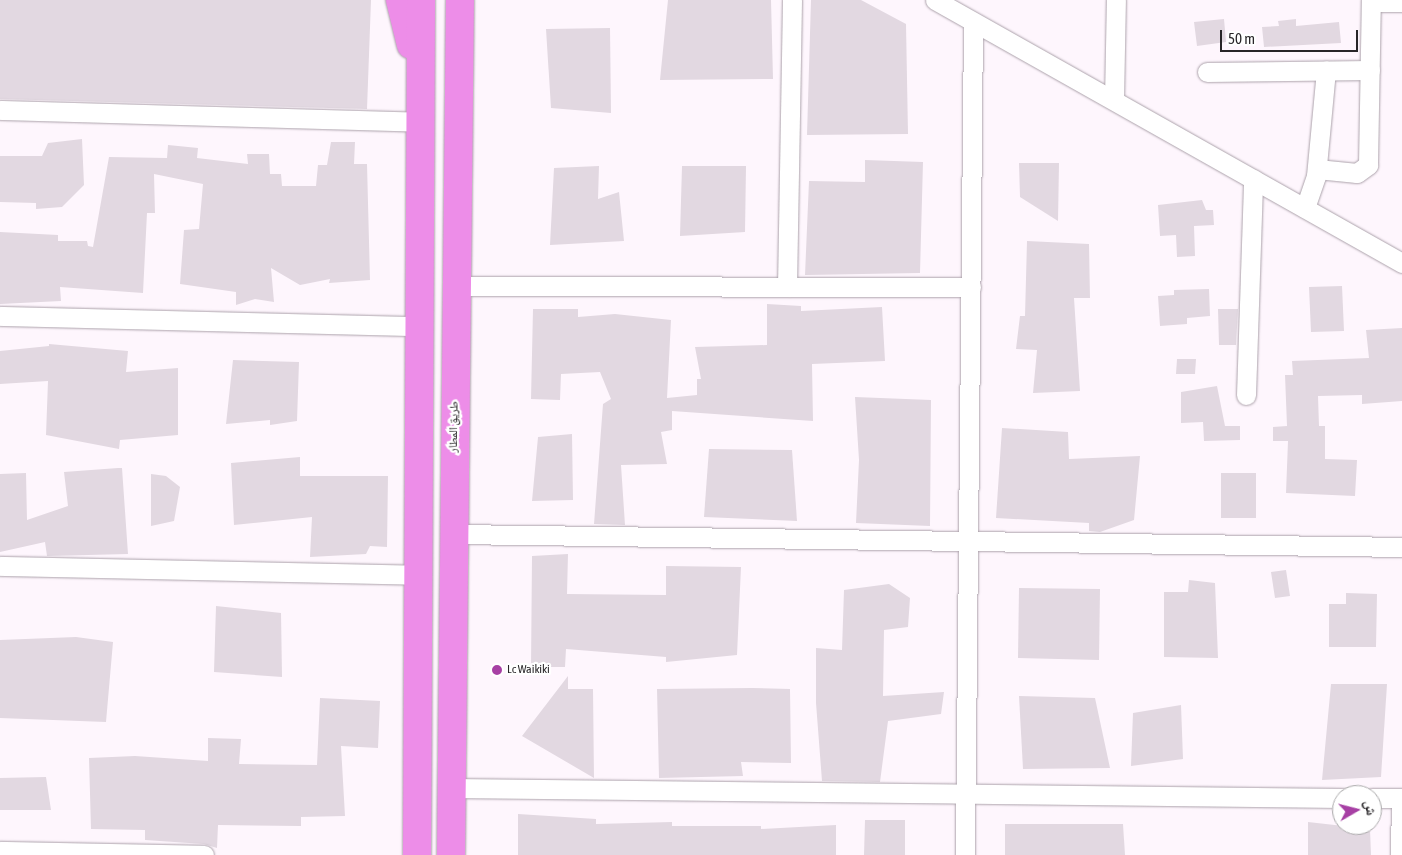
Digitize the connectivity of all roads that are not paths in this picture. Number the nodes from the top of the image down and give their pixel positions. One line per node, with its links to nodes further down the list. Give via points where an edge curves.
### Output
1 (400, 0): 15 (highway)
2 (421, 0): 15 (highway)
3 (460, 0): 11 (highway, طريق المطار)
4 (475, 0): 11 (highway)
5 (792, 0): 24 (street)
6 (935, 0): 10 (street)
7 (1116, 0): 16 (street)
8 (1371, 1): 9 (street); 13 (street)
9 (1402, 2)
10 (973, 22): 16 (street); 25 (street)
11 (461, 47): 23 (highway, طريق المطار)
12 (1326, 70): 13 (street); 14 (street); 19 (street)
13 (1370, 70): 19 (street, via 1368,165 1357,173)
14 (1206, 72)
15 (420, 86): 18 (highway)
16 (1114, 100): 20 (street)
17 (0, 110): 18 (street)
18 (420, 122): 27 (highway)
19 (1317, 169): 21 (street, via 1313,189)
20 (1253, 179): 21 (street); 28 (street)
21 (1304, 208): 22 (street)
22 (1402, 263)
23 (456, 286): 24 (street); 29 (highway, طريق المطار)
24 (787, 287): 25 (street)
25 (971, 287): 30 (street)
26 (0, 316): 27 (street)
27 (420, 326): 33 (highway)
28 (1246, 394)
29 (453, 534): 30 (street); 34 (highway, طريق المطار)
30 (968, 542): 31 (street); 35 (street)
31 (1402, 547)
32 (0, 566): 33 (street)
33 (420, 575): 41 (highway)
34 (452, 788): 35 (street); 42 (highway, طريق المطار)
35 (966, 794): 36 (street); 43 (street)
36 (1332, 798)
37 (1382, 798): 38 (street)
38 (1401, 798): 44 (street)
39 (0, 851): 40 (street)
40 (204, 855)
41 (417, 855)
42 (451, 855)
43 (965, 855)
44 (1400, 855)

